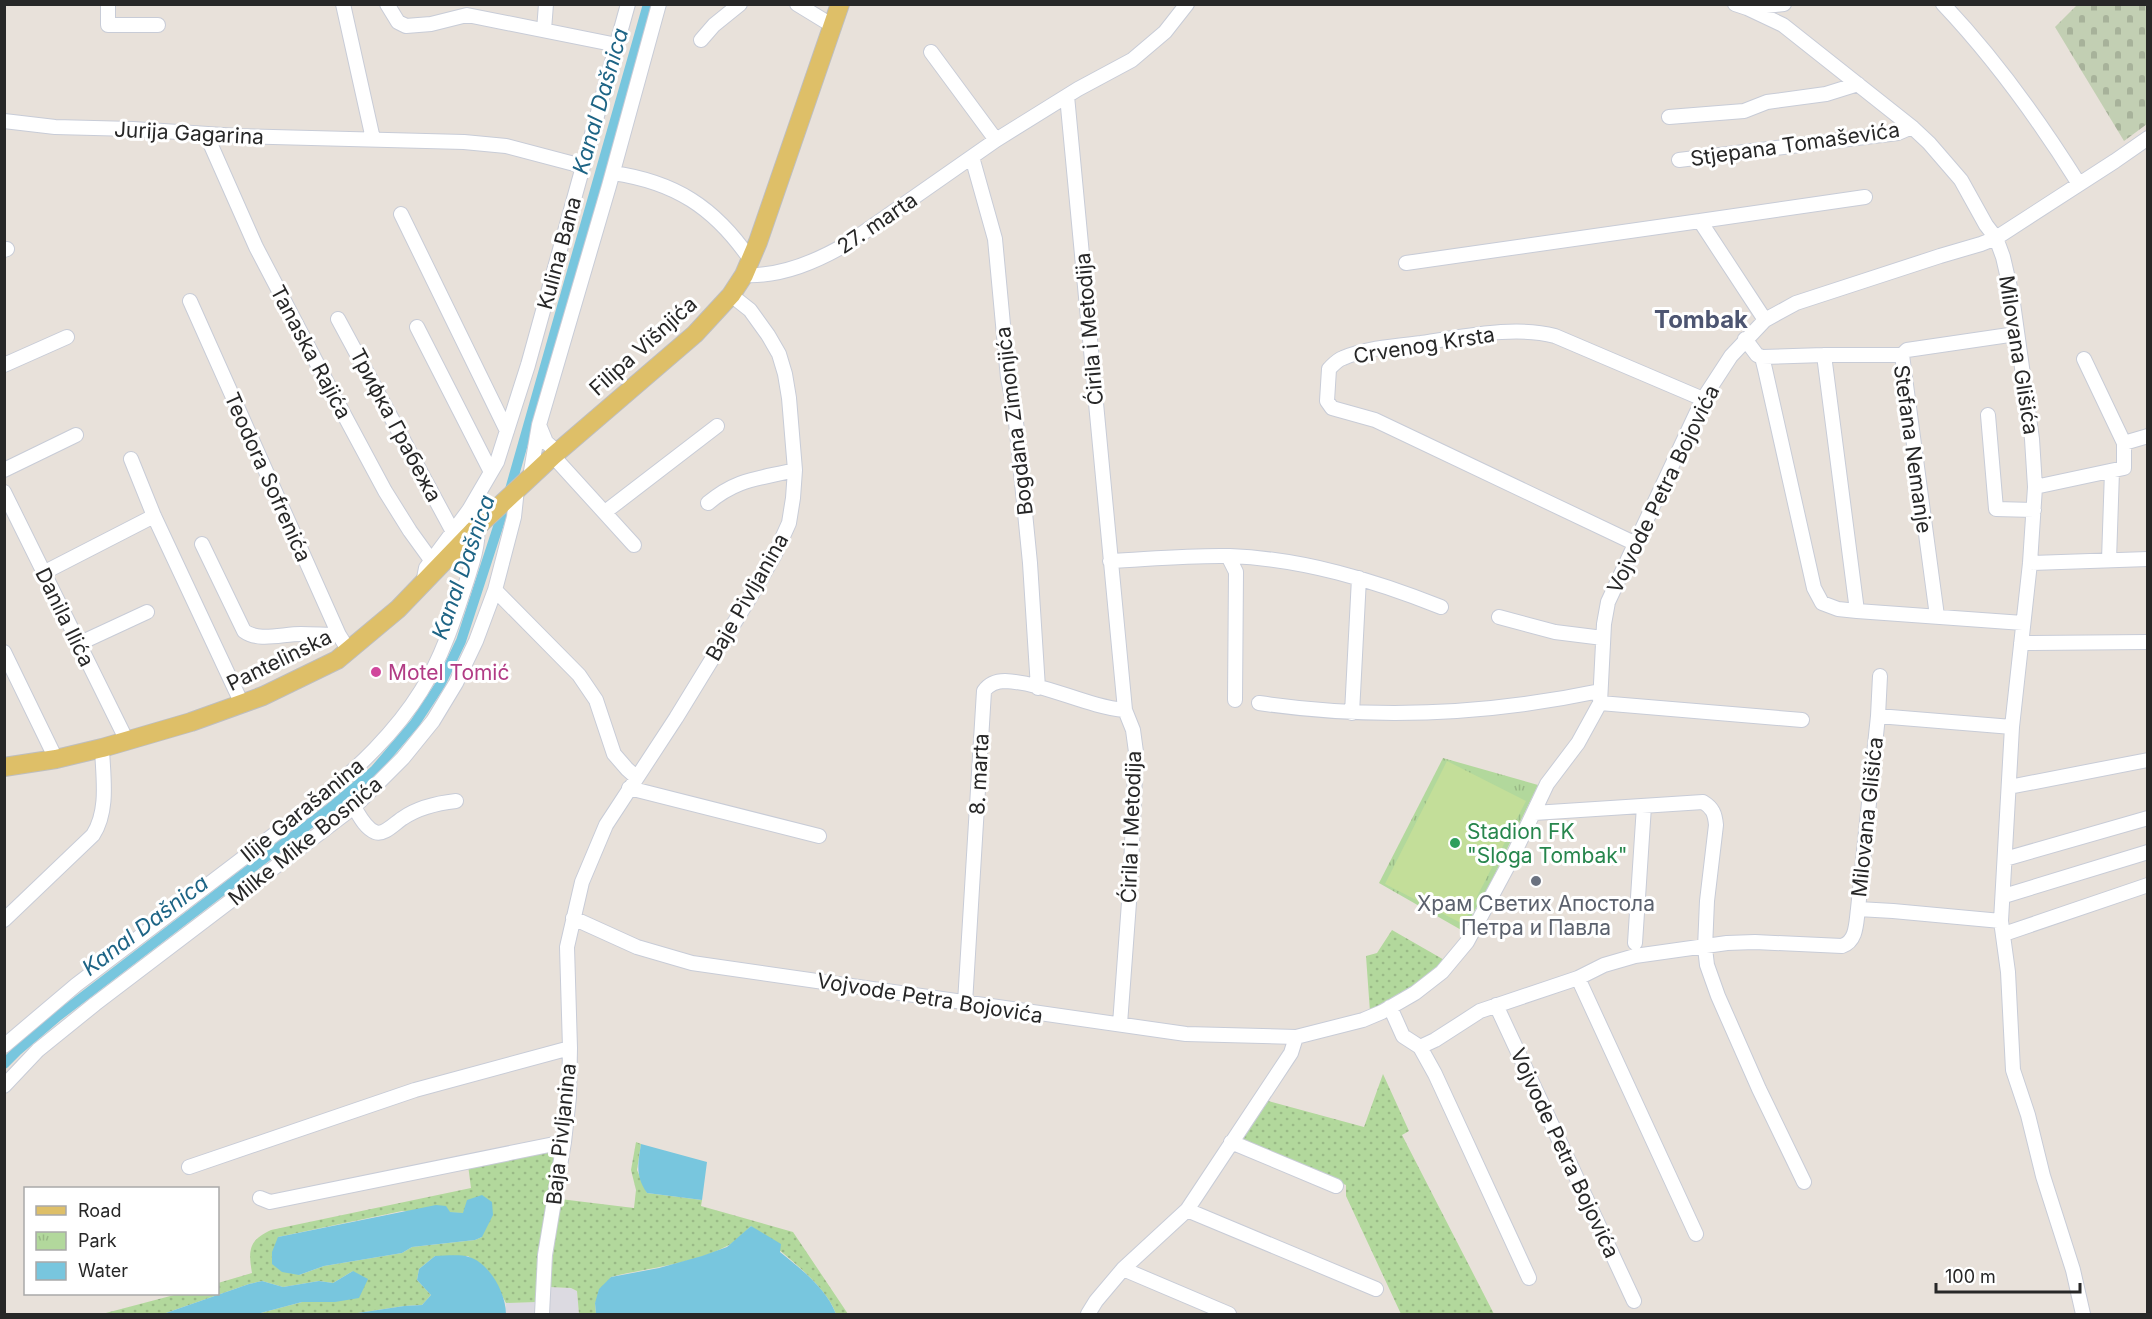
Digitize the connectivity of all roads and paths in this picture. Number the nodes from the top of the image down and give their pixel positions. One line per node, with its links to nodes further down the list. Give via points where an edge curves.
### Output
1 (108, 4): 15 (street, via 108,25)
2 (344, 4): 28 (street)
3 (387, 4): 14 (street, via 398,22 406,26 432,24)
4 (546, 4): 17 (street)
5 (628, 4): 19 (street, Kulina Bana)
6 (660, 4): 33 (street, Milke Mike Bosnića)
7 (740, 4): 18 (street)
8 (797, 4): 16 (street)
9 (840, 4): 16 (main road, Filipa Višnjića)
10 (1784, 4): 13 (street)
11 (1943, 4): 34 (street, via 2025,103)
12 (1184, 6): 22 (street, 27. marta, via 1165,32 1132,60)
13 (1741, 6): 21 (street, Milovana Glišića, via 1783,25)
14 (467, 10): 17 (street)
15 (158, 25)
16 (833, 26): 40 (main road, Filipa Višnjića)
17 (544, 30): 19 (street)
18 (701, 40)
19 (617, 45): 32 (street, Kulina Bana)
20 (931, 52): 29 (street)
21 (1858, 84): 23 (street, via 1826,94 1767,102 1744,111); 25 (street, Milovana Glišića)
22 (1067, 96): 29 (street, 27. marta); 85 (street, Ćirila i Metodija)
23 (1669, 117)
24 (4, 121): 26 (street, Jurija Gagarina)
25 (1912, 127): 31 (street, Stjepana Tomaševića, via 1899,133); 38 (street, Milovana Glišića, via 1961,180)
26 (206, 134): 28 (street, Jurija Gagarina); 83 (street, Tanaska Rajića, via 256,247 329,386 391,501)
27 (2148, 138): 34 (street, Vojvode Petra Bojovića)
28 (374, 139): 32 (street, Jurija Gagarina, via 506,146)
29 (996, 140): 30 (street, 27. marta)
30 (972, 157): 40 (street, 27. marta, via 829,254 771,273); 104 (street, Bogdana Zimonjića, via 995,239 1030,563)
31 (1679, 160)
32 (582, 166): 58 (street, Kulina Bana)
33 (613, 173): 40 (street, via 660,183 692,200 736,239); 56 (street, Milke Mike Bosnića)
34 (2079, 184): 38 (street, Vojvode Petra Bojovića)
35 (1865, 197): 37 (street)
36 (401, 214): 58 (street)
37 (1700, 221): 39 (street); 44 (street)
38 (1996, 237): 44 (street, Vojvode Petra Bojovića, via 1796,303); 46 (street, Milovana Glišića, via 2012,296)
39 (1406, 263)
40 (747, 267): 41 (main road, Filipa Višnjića)
41 (731, 295): 62 (main road, Filipa Višnjića, via 682,346); 65 (street, Baje Pivljanina, via 750,310 779,354 789,398)
42 (190, 301): 99 (street, Teodora Sofrenića)
43 (338, 319): 77 (street, Трифка Грабежа)
44 (1765, 320): 48 (street, Vojvode Petra Bojovića)
45 (417, 327): 67 (street)
46 (2016, 334): 50 (street, via 1907,350); 69 (street, Milovana Glišića)
47 (67, 338): 53 (street)
48 (1745, 339): 51 (street); 54 (street, Vojvode Petra Bojovića)
49 (1824, 355): 50 (street, Stefana Nemanje); 51 (street, Stefana Nemanje); 92 (street)
50 (1902, 355): 94 (street, Stefana Nemanje)
51 (1761, 357): 92 (street, via 1814,588 1822,603)
52 (2084, 360): 61 (street)
53 (4, 365)
54 (1703, 399): 78 (street, Vojvode Petra Bojovića); 78 (street, Crvenog Krsta, via 1555,336 1529,331 1378,349 1344,357 1329,369 1327,401 1332,408 1375,420)
55 (1988, 415): 73 (street, Milovana Glišića, via 1996,509)
56 (538, 425): 62 (street); 68 (street, Milke Mike Bosnića)
57 (717, 426): 74 (street)
58 (507, 431): 67 (street, Kulina Bana)
59 (76, 435): 64 (street)
60 (2148, 436): 61 (street)
61 (2124, 443): 66 (street, via 2124,468)
62 (555, 454): 68 (main road, Filipa Višnjića); 74 (street)
63 (132, 459): 75 (street)
64 (4, 470)
65 (795, 470): 71 (street, via 750,479 724,490); 119 (street, Baje Pivljanina, via 789,523 775,554)
66 (2112, 471): 69 (street); 84 (street)
67 (491, 472): 72 (street, Kulina Bana)
68 (524, 483): 76 (main road, Filipa Višnjića); 90 (street, Milke Mike Bosnića)
69 (2036, 487): 73 (street, Milovana Glišića)
70 (4, 492): 87 (street, Danila Ilića)
71 (708, 503)
72 (469, 510): 76 (street); 77 (street, Kulina Bana)
73 (2034, 510): 86 (street, Milovana Glišića)
74 (605, 512): 80 (street)
75 (154, 516): 87 (street); 108 (street)
76 (478, 526): 89 (main road, Pantelinska); 143 (street, Ilije Garašanina, via 473,559 441,650 422,690 381,743 321,799 76,985)
77 (453, 532): 83 (street, Kulina Bana)
78 (1634, 543): 97 (street, Vojvode Petra Bojovića, via 1608,602)
79 (202, 544): 99 (street, Pantelinska, via 244,631 259,637 299,634)
80 (634, 545)
81 (1228, 556): 85 (street); 88 (street, via 1290,563); 106 (street, via 1236,572)
82 (2148, 559): 84 (street)
83 (432, 560): 89 (street, Kulina Bana, via 426,568)
84 (2109, 560): 86 (street)
85 (1110, 561): 109 (street, Ćirila i Metodija)
86 (2030, 563): 96 (street, Milovana Glišića)
87 (43, 573): 100 (street, Danila Ilića)
88 (1359, 578): 91 (street); 110 (street)
89 (424, 584): 99 (main road, Pantelinska)
90 (495, 590): 119 (street, via 579,675 596,700 614,754); 123 (street, Milke Mike Bosnića, via 476,641 433,721)
91 (1441, 607)
92 (1857, 611): 94 (street)
93 (147, 612): 100 (street)
94 (1937, 616): 96 (street)
95 (1499, 617): 97 (street, via 1546,630)
96 (2023, 623): 101 (street, Milovana Glišića)
97 (1603, 638): 105 (street, Vojvode Petra Bojovića)
98 (2148, 642): 101 (street)
99 (344, 643): 108 (main road, Pantelinska, via 294,682)
100 (78, 644): 114 (street, Danila Ilića)
101 (2021, 644): 113 (street, Milovana Glišića)
102 (4, 652): 116 (street)
103 (1880, 676): 111 (street)
104 (1038, 688): 109 (street, 8. marta); 138 (street, 8. marta, via 1005,681 991,684 984,691)
105 (1600, 697): 110 (street, via 1477,711); 112 (street); 124 (street, Vojvode Petra Bojovića, via 1578,743 1547,784)
106 (1235, 700)
107 (1258, 703): 110 (street)
108 (242, 704): 114 (main road, Pantelinska)
109 (1125, 710): 141 (street, Ćirila i Metodija, via 1136,752)
110 (1352, 713)
111 (1878, 716): 113 (street, Milovana Glišića); 131 (street, Milovana Glišića)
112 (1802, 720)
113 (2012, 727): 120 (street, Milovana Glišića)
114 (127, 741): 115 (main road, Pantelinska)
115 (102, 748): 116 (main road, Pantelinska); 133 (street, via 103,804 98,827)
116 (56, 759): 118 (main road, Pantelinska)
117 (2148, 760): 120 (street)
118 (4, 767)
119 (632, 783): 126 (street); 132 (street, Baje Pivljanina, via 595,847)
120 (2009, 787): 128 (street, Milovana Glišića)
121 (456, 801): 123 (street, via 436,803 405,816 382,833 367,825)
122 (1644, 806): 124 (street); 135 (street); 136 (street, via 1703,802 1715,816)
123 (354, 807): 146 (street, Milke Mike Bosnića, via 95,1004 38,1050)
124 (1534, 813): 140 (street, Vojvode Petra Bojovića, via 1457,956 1415,993)
125 (2148, 818): 128 (street)
126 (819, 836)
127 (2148, 852): 130 (street)
128 (2006, 858): 130 (street, Milovana Glišića)
129 (2148, 885): 134 (street, Milovana Glišića)
130 (2004, 897): 134 (street, Milovana Glišića)
131 (1858, 909): 134 (street, Milovana Glišića, via 1893,910); 136 (street, Milovana Glišića, via 1853,940 1842,946 1755,942)
132 (573, 918): 138 (street, Vojvode Petra Bojovića, via 637,947 692,963); 145 (street, Baja Pivljanina, via 567,947)
133 (4, 920)
134 (2002, 927): 162 (street, Milovana Glišića, via 2013,1070)
135 (1635, 944)
136 (1705, 948): 137 (street, via 1635,956); 150 (street, via 1718,996)
137 (1578, 978): 139 (street); 154 (street)
138 (965, 1004): 141 (street, Vojvode Petra Bojovića)
139 (1496, 1005): 144 (street); 158 (street, Vojvode Petra Bojovića)
140 (1390, 1007): 142 (street, Vojvode Petra Bojovića, via 1363,1020); 144 (street, via 1403,1036)
141 (1120, 1024): 142 (street, Vojvode Petra Bojovića, via 1186,1034)
142 (1296, 1037): 148 (street, via 1291,1053)
143 (4, 1046)
144 (1420, 1047): 156 (street)
145 (570, 1048): 147 (street, Baja Pivljanina); 149 (street, via 415,1090)
146 (4, 1086)
147 (564, 1142): 152 (street, via 270,1202); 159 (street, Baja Pivljanina, via 546,1255)
148 (1231, 1142): 151 (street); 153 (street)
149 (189, 1167)
150 (1804, 1182)
151 (1336, 1186)
152 (260, 1198)
153 (1187, 1210): 155 (street); 157 (street)
154 (1696, 1234)
155 (1123, 1269): 160 (street); 161 (street)
156 (1529, 1278)
157 (1376, 1289)
158 (1634, 1301)
159 (542, 1314)
160 (1088, 1314)
161 (1228, 1314)
162 (2083, 1314)

